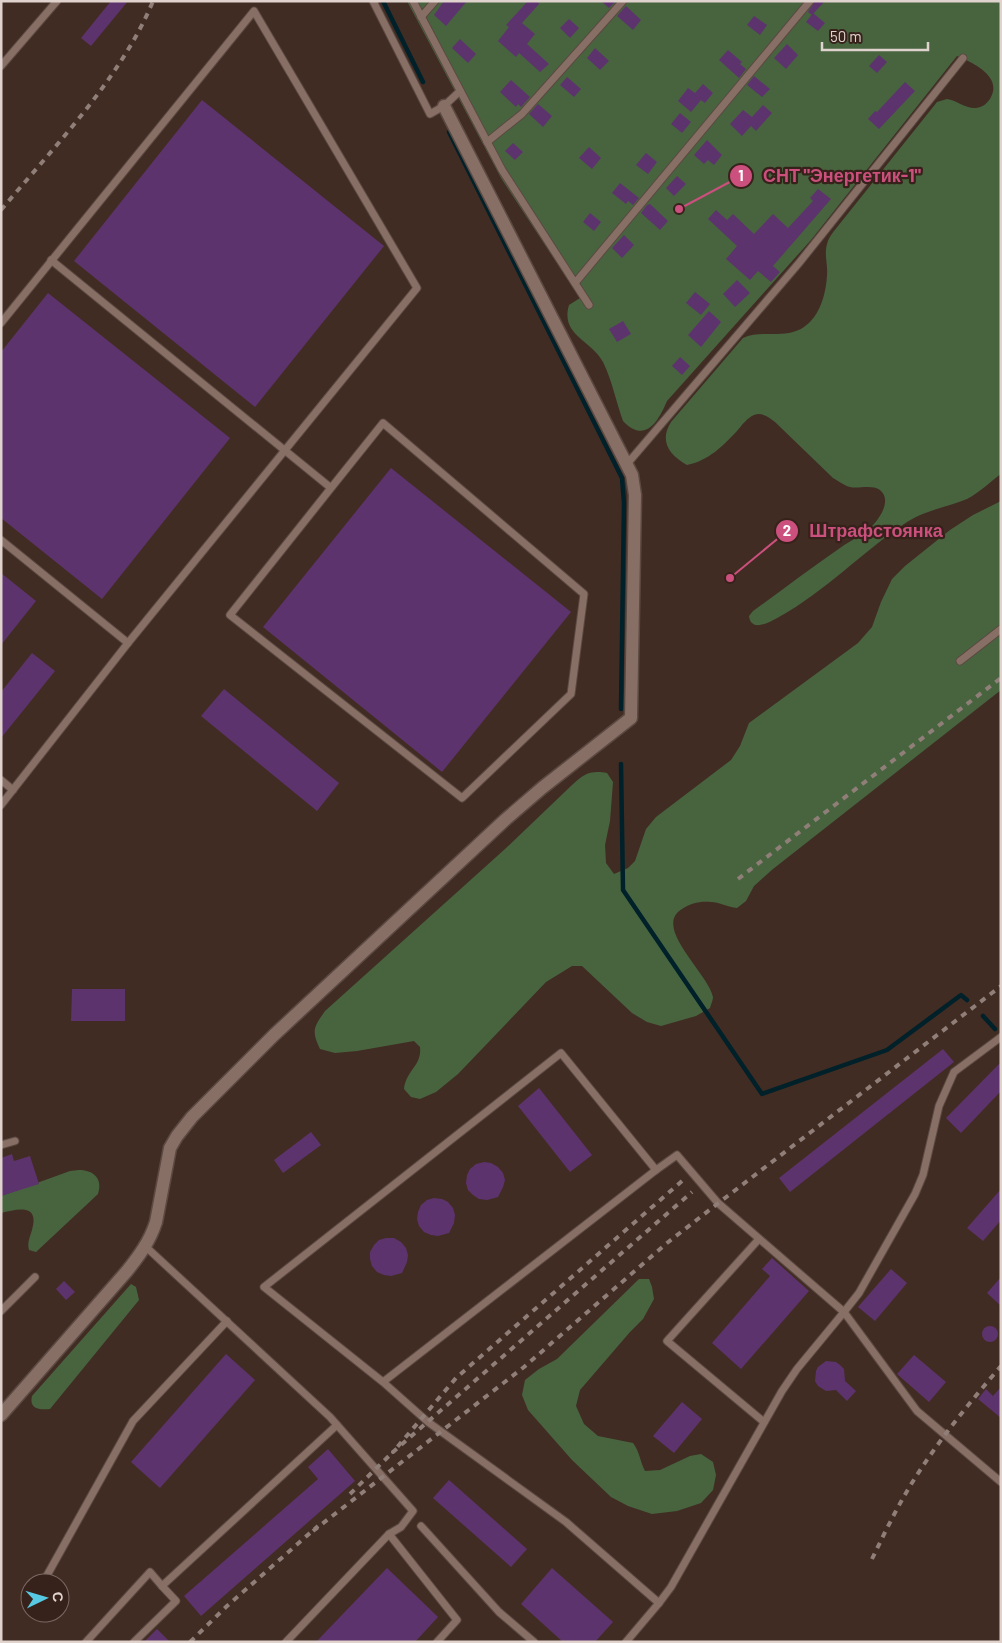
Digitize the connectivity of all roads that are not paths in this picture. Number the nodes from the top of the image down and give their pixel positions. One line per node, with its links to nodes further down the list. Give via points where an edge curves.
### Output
1 (57, 1): 9 (lane)
2 (373, 1): 11 (lane, via 430,114)
3 (412, 1): 7 (lane)
4 (435, 1): 7 (lane)
5 (623, 1): 12 (lane, via 522,114)
6 (810, 1): 14 (lane)
7 (421, 17): 10 (lane)
8 (963, 58): 18 (lane, via 805,255)
9 (1, 66)
10 (460, 91): 11 (lane); 12 (lane)
11 (444, 106): 18 (street)
12 (487, 142): 14 (lane)
13 (51, 260): 16 (lane); 17 (lane); 17 (lane, via 254,11 417,288)
14 (575, 283): 15 (lane)
15 (589, 305)
16 (1, 323)
17 (286, 450): 19 (lane); 22 (lane)
18 (627, 464): 32 (street, via 635,494 631,718 506,819 274,1035 192,1118 170,1148 158,1217)
19 (331, 488): 19 (lane, via 230,615 462,798 570,694 584,594 383,424)
20 (1, 540): 22 (lane)
21 (1001, 628): 23 (lane)
22 (128, 643): 25 (lane)
23 (960, 661)
24 (1, 780): 25 (lane)
25 (13, 790): 26 (lane)
26 (1, 805)
27 (1001, 1037): 35 (lane, via 954,1072 939,1106 923,1175 859,1293)
28 (15, 1141): 29 (lane)
29 (1, 1146)
30 (656, 1170): 31 (lane, via 677,1155 718,1203); 37 (lane); 37 (lane, via 561,1053 264,1288)
31 (759, 1239): 35 (lane); 39 (lane, via 667,1342)
32 (145, 1246): 36 (lane); 38 (street)
33 (35, 1278): 34 (lane)
34 (1, 1311)
35 (844, 1312): 39 (lane, via 797,1369); 41 (lane, via 917,1411)
36 (227, 1321): 40 (lane); 44 (lane, via 133,1421)
37 (383, 1382): 46 (lane, via 428,1422 566,1522)
38 (1, 1416)
39 (764, 1422): 46 (lane)
40 (337, 1425): 43 (lane, via 413,1511 401,1527); 45 (lane)
41 (1001, 1482)
42 (420, 1526): 51 (lane, via 499,1612)
43 (389, 1534): 49 (lane); 50 (lane, via 457,1620)
44 (48, 1573)
45 (162, 1586): 47 (lane, via 150,1572); 48 (lane, via 176,1601)
46 (659, 1603): 52 (lane)
47 (86, 1642)
48 (134, 1642)
49 (286, 1642)
50 (436, 1642)
51 (534, 1642)
52 (626, 1642)

